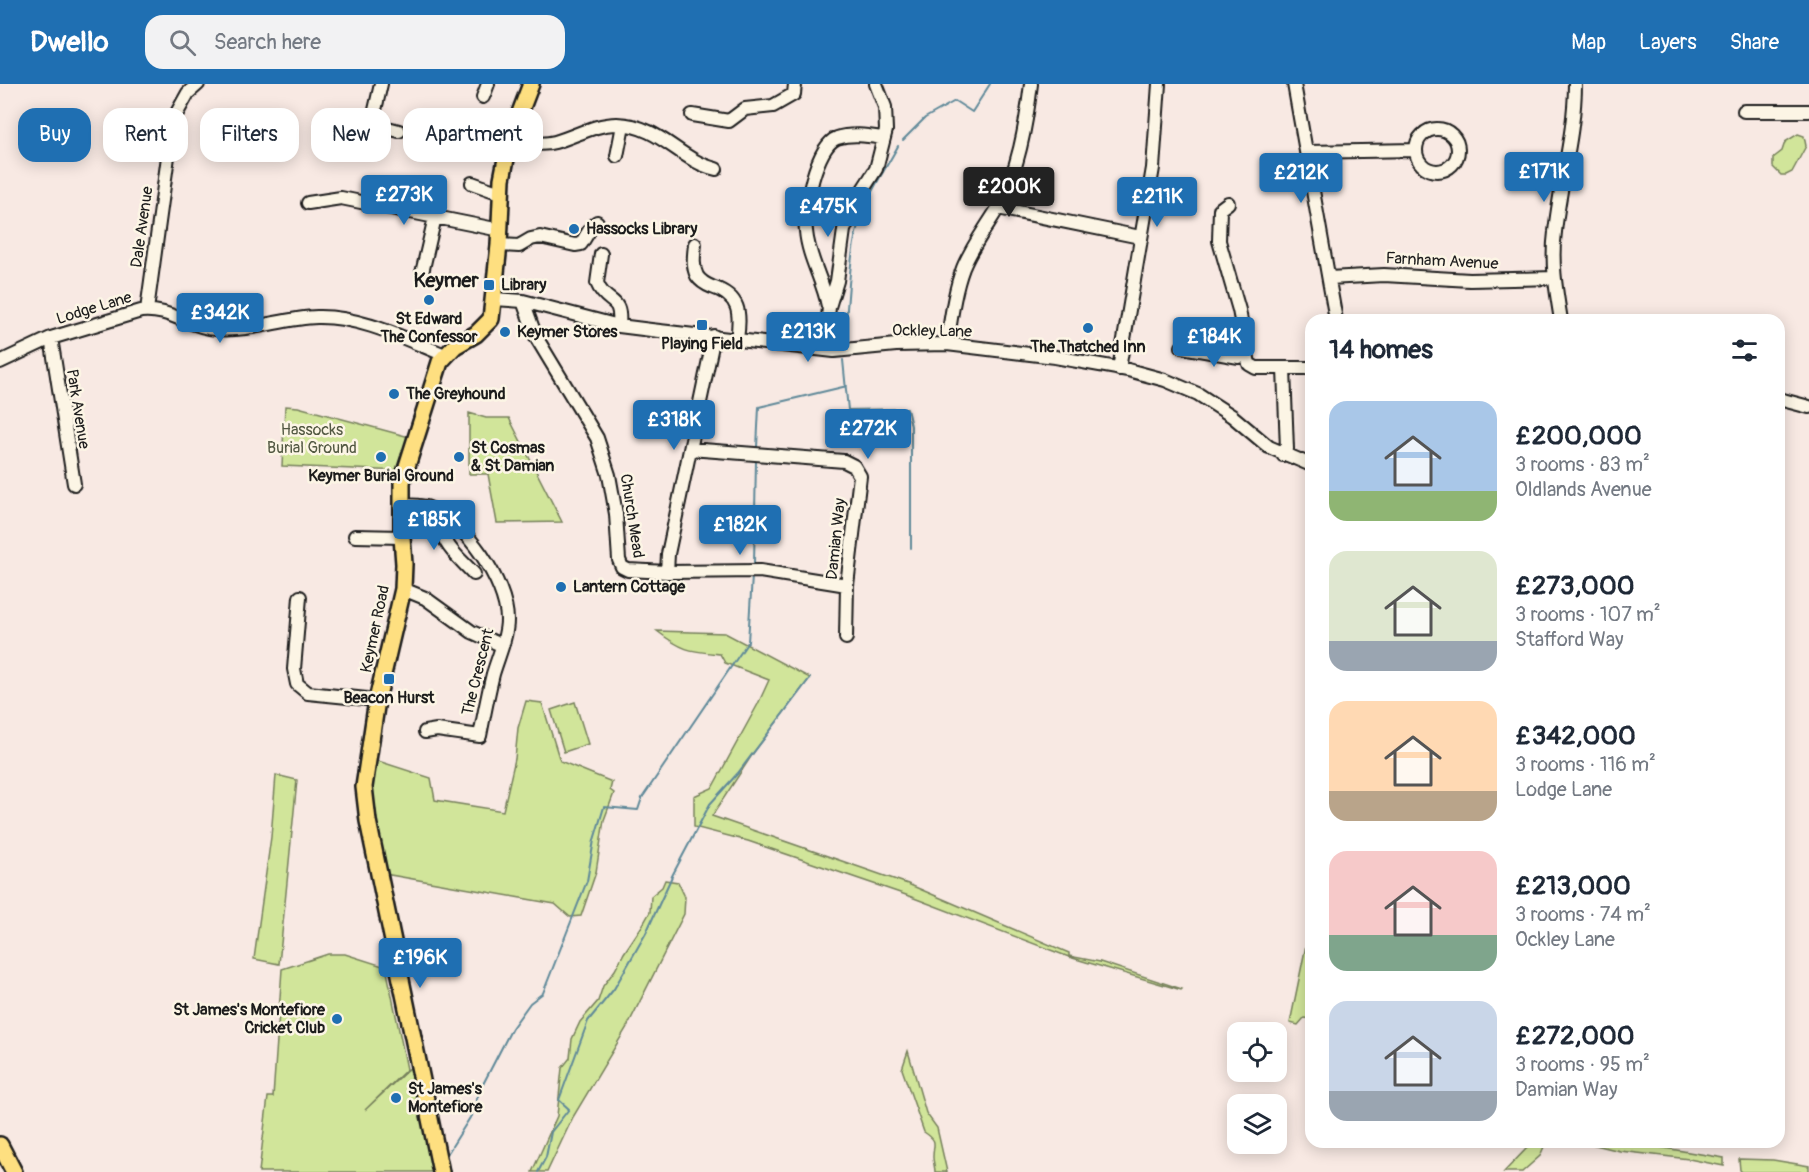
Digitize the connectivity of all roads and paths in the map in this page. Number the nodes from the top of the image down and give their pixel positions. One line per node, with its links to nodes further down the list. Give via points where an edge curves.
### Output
1 (198, 84): 44 (street, Dale Avenue, via 188,93 173,120)
2 (381, 84): 12 (street)
3 (488, 84): 11 (street)
4 (531, 84): 13 (main road)
5 (795, 84): 16 (street, via 794,94 789,98 773,106 745,109 729,121)
6 (876, 84): 20 (street, via 887,120)
7 (1031, 84): 31 (street, via 1015,165)
8 (1159, 84): 34 (street, via 1153,168)
9 (1294, 84): 23 (street)
10 (1575, 84): 40 (street, via 1555,231)
11 (483, 97)
12 (375, 108)
13 (522, 108)
14 (1744, 111): 15 (street)
15 (1809, 111)
16 (692, 115)
17 (623, 125): 21 (street, via 597,127); 24 (street); 26 (street, via 646,130 702,166)
18 (391, 128): 19 (street)
19 (399, 130)
20 (883, 138): 43 (street, via 876,169 844,230); 43 (street, via 836,138 828,144 814,174 805,230)
21 (543, 143)
22 (1415, 150): 23 (street)
23 (1307, 152): 39 (street)
24 (617, 156)
25 (506, 162): 28 (main road)
26 (716, 169)
27 (472, 183): 28 (street)
28 (500, 193): 35 (main road)
29 (308, 203): 32 (street, via 341,198)
30 (1228, 203): 55 (street, via 1220,209 1219,241 1239,310)
31 (998, 208): 34 (street); 51 (street, via 963,269)
32 (435, 217): 35 (street); 38 (street)
33 (597, 222): 35 (street, via 575,245 540,237 519,246)
34 (1140, 237): 58 (street)
35 (499, 238): 41 (main road)
36 (695, 243): 50 (street, via 693,262 698,278 729,294 737,304)
37 (601, 254): 47 (street, via 597,283 619,306)
38 (422, 273)
39 (1329, 278): 40 (street, Farnham Avenue, via 1384,274 1470,280); 45 (street)
40 (1554, 278): 46 (street)
41 (494, 299): 42 (street, Ockley Lane); 54 (main road, via 491,320)
42 (523, 301): 47 (street, Ockley Lane); 70 (street, Church Mead, via 536,337 597,438 609,476 622,567)
43 (829, 307): 53 (street)
44 (147, 310): 49 (street, Lodge Lane); 54 (street, Lodge Lane, via 161,311 202,327 225,329 333,317 372,327)
45 (1335, 314)
46 (1560, 314)
47 (619, 326): 48 (street, Ockley Lane)
48 (714, 336): 50 (street, Ockley Lane); 62 (street)
49 (51, 338): 56 (street, Lodge Lane); 65 (street, Park Avenue)
50 (738, 339): 53 (street, Ockley Lane)
51 (947, 344): 53 (street, Ockley Lane); 58 (street, Ockley Lane)
52 (1182, 347): 55 (street)
53 (825, 350)
54 (445, 355): 66 (main road, Keymer Road, via 406,466)
55 (1246, 355): 59 (street, via 1249,364 1256,368)
56 (0, 362)
57 (1305, 368): 59 (street)
58 (1119, 369): 63 (street, Ockley Lane, via 1165,380 1198,394)
59 (1284, 369): 63 (street, via 1287,449)
60 (1785, 401): 61 (street)
61 (1809, 407)
62 (690, 449): 70 (street); 72 (street, Damian Way, via 844,461 854,466 860,476)
63 (1283, 455): 64 (street, Ockley Lane)
64 (1305, 463)
65 (74, 484)
66 (402, 505): 67 (street, The Crescent, via 429,508); 69 (main road, Keymer Road)
67 (445, 517): 71 (street, via 441,525 446,542); 76 (street, The Crescent, via 468,539 502,594 507,620)
68 (355, 536): 69 (street)
69 (402, 537): 73 (main road, Keymer Road)
70 (667, 572): 72 (street, Church Mead, via 760,571)
71 (474, 574)
72 (847, 585): 75 (street, Damian Way)
73 (403, 589): 76 (street, via 434,603 472,632); 77 (main road, Keymer Road)
74 (300, 597): 77 (street, via 294,669 297,684 308,693)
75 (846, 638)
76 (501, 645): 78 (street, The Crescent, via 480,736)
77 (377, 700): 80 (main road, Keymer Road, via 364,798)
78 (425, 732)
79 (0, 1145): 81 (main road)
80 (441, 1168)
81 (14, 1172)

